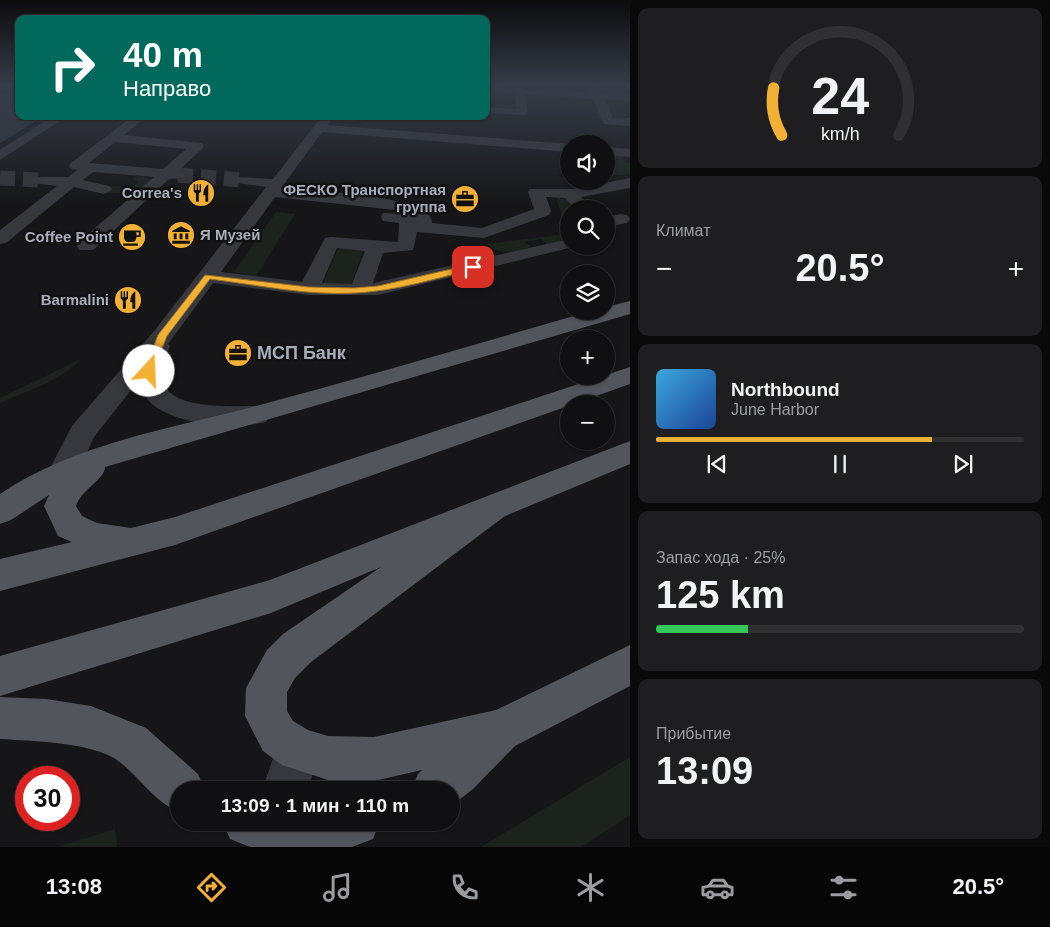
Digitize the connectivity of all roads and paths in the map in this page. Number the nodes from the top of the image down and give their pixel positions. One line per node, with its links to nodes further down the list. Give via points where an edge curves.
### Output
1 (46, 126): 9 (street)
2 (129, 126): 5 (street)
3 (321, 126): 4 (street)
4 (319, 128): 6 (street, via 498,147); 17 (street)
5 (112, 138): 10 (street, via 76,166); 11 (street, via 197,146)
6 (560, 148)
7 (615, 151): 8 (street)
8 (630, 152)
9 (0, 156)
10 (90, 167): 11 (street); 14 (street)
11 (173, 174): 22 (street)
12 (39, 180): 14 (street)
13 (243, 180): 17 (street)
14 (71, 182): 16 (street); 21 (street)
15 (630, 183): 18 (street)
16 (104, 189)
17 (271, 193): 20 (street, via 399,205 416,210 424,219 423,228); 24 (street, via 407,219 406,246); 26 (street)
18 (573, 194): 19 (street); 20 (street, via 536,192 543,211 484,233)
19 (573, 200)
20 (470, 232): 25 (street)
21 (0, 239)
22 (86, 246)
23 (560, 246): 25 (street)
24 (376, 247): 27 (street, via 331,242); 28 (street)
25 (473, 267): 28 (street, via 378,289)
26 (208, 276): 27 (street); 30 (street)
27 (309, 289): 28 (street)
28 (360, 290)
29 (630, 307): 32 (main road)
30 (163, 335): 32 (street, via 149,371 151,383 161,401 210,415); 35 (street, via 82,433)
31 (630, 375): 38 (main road)
32 (258, 415): 33 (main road)
33 (129, 451): 35 (main road, via 92,460); 38 (main road, via 80,476 64,493 60,506 70,526 95,537)
34 (630, 452): 36 (main road)
35 (62, 474): 37 (main road)
36 (496, 505): 41 (main road, via 271,596); 44 (main road, via 297,648 281,664 267,688 266,716 278,736)
37 (0, 510)
38 (142, 540): 39 (main road)
39 (0, 574)
40 (630, 665): 43 (main road)
41 (0, 676)
42 (0, 718): 45 (main road, via 46,720 91,728 131,743)
43 (500, 731): 44 (main road, via 374,759 328,758); 47 (main road)
44 (298, 749): 46 (street)
45 (172, 781)
46 (287, 781)
47 (447, 781)
48 (299, 831): 49 (main road, via 309,834)
49 (321, 831)

